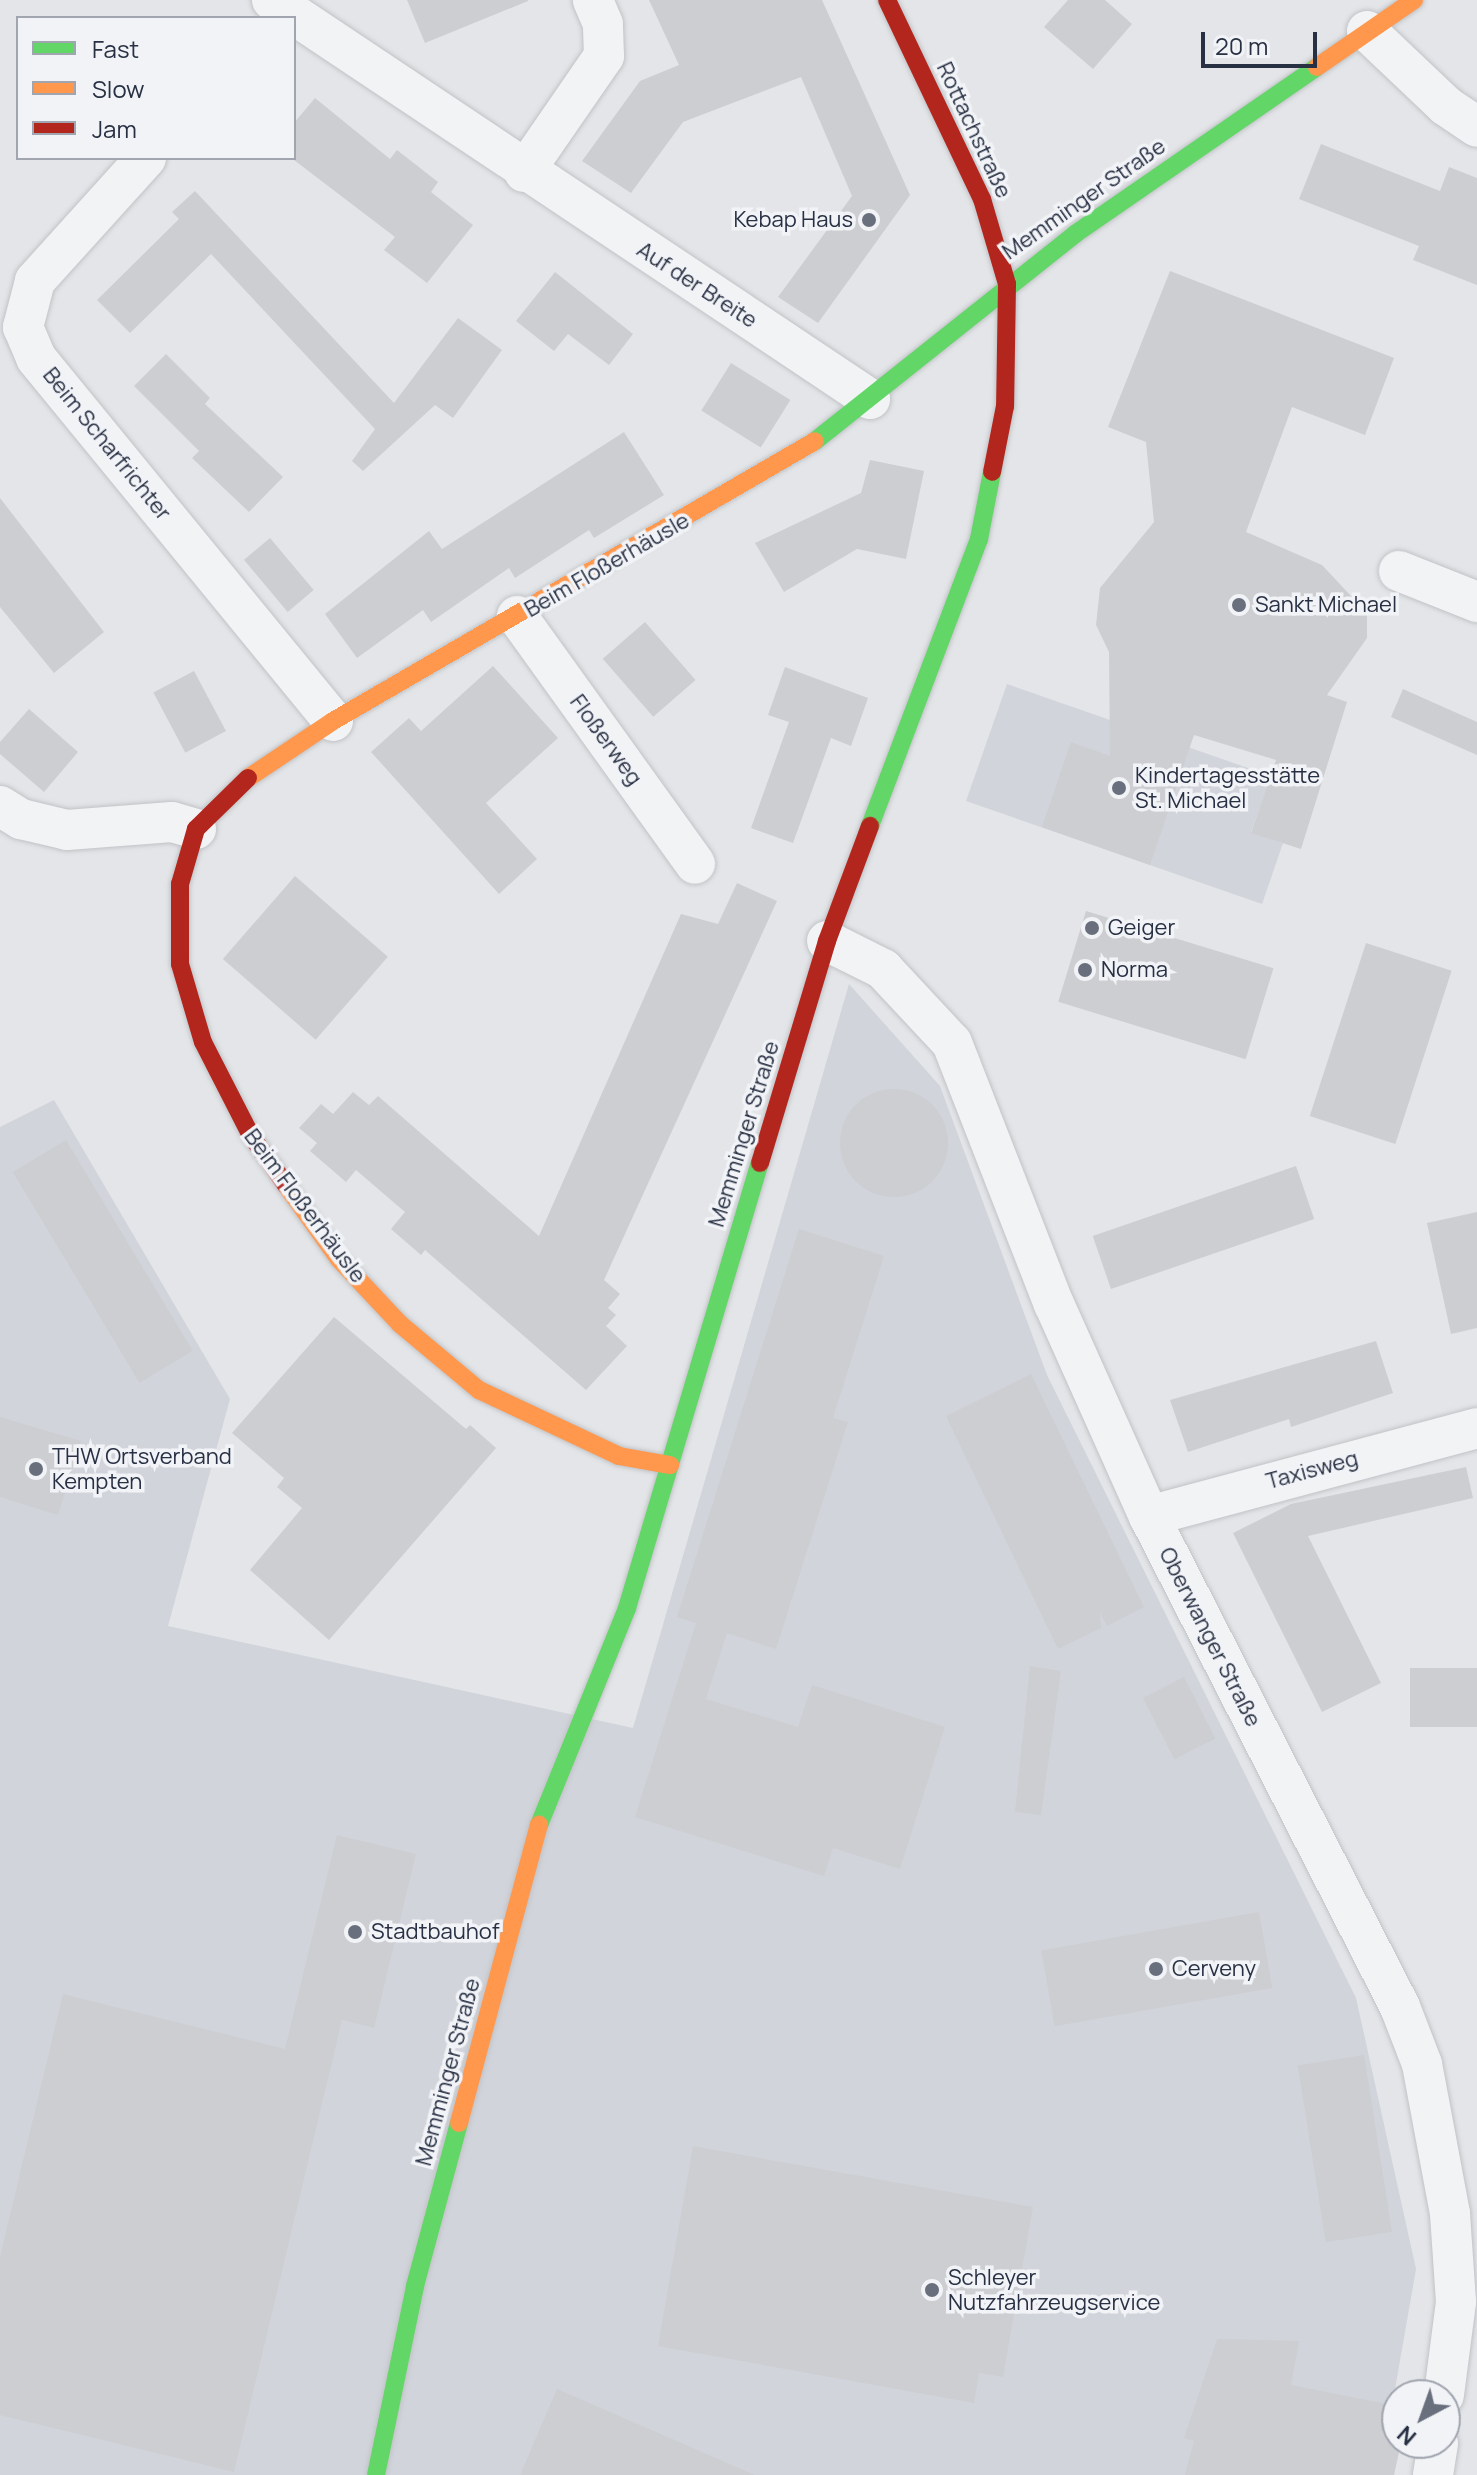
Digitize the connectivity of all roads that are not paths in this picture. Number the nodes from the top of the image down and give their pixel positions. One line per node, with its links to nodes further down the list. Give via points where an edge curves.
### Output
1 (593, 0): 8 (street, via 603,24 604,56)
2 (887, 0): 9 (main road, Rottachstraße, via 982,199)
3 (1414, 0): 5 (main road, Memminger Straße)
4 (296, 24): 8 (street, Auf der Breite)
5 (1367, 31): 6 (street, via 1446,106); 9 (main road, Memminger Straße)
6 (1477, 127)
7 (144, 160): 14 (street, Beim Scharfrichter, via 35,281 23,327 36,358)
8 (524, 172): 10 (street, Auf der Breite)
9 (1007, 284): 10 (main road, Beim Floßerhäusle); 18 (main road, Memminger Straße, via 1010,352 1005,406 979,539)
10 (870, 399): 13 (main road, Beim Floßerhäusle, via 814,442)
11 (1399, 571): 12 (street)
12 (1477, 602)
13 (517, 616): 14 (main road, Beim Floßerhäusle); 17 (street, Floßerweg)
14 (333, 721): 16 (main road, Beim Floßerhäusle, via 232,789)
15 (0, 806): 16 (street, via 21,819 67,830 172,822)
16 (196, 829): 20 (main road, Beim Floßerhäusle, via 180,884 180,964 203,1042 250,1134 339,1259 400,1324 479,1390 619,1456)
17 (695, 864)
18 (827, 941): 20 (main road, Memminger Straße); 21 (street, Oberwanger Straße, via 883,969 952,1043 1054,1304)
19 (1477, 1428): 21 (street, Taxisweg)
20 (670, 1465): 23 (main road, Memminger Straße, via 627,1608 545,1803 415,2286)
21 (1149, 1516): 22 (street, Oberwanger Straße, via 1400,2007 1422,2064 1442,2152 1454,2251 1456,2302)
22 (1446, 2379)
23 (376, 2475)

